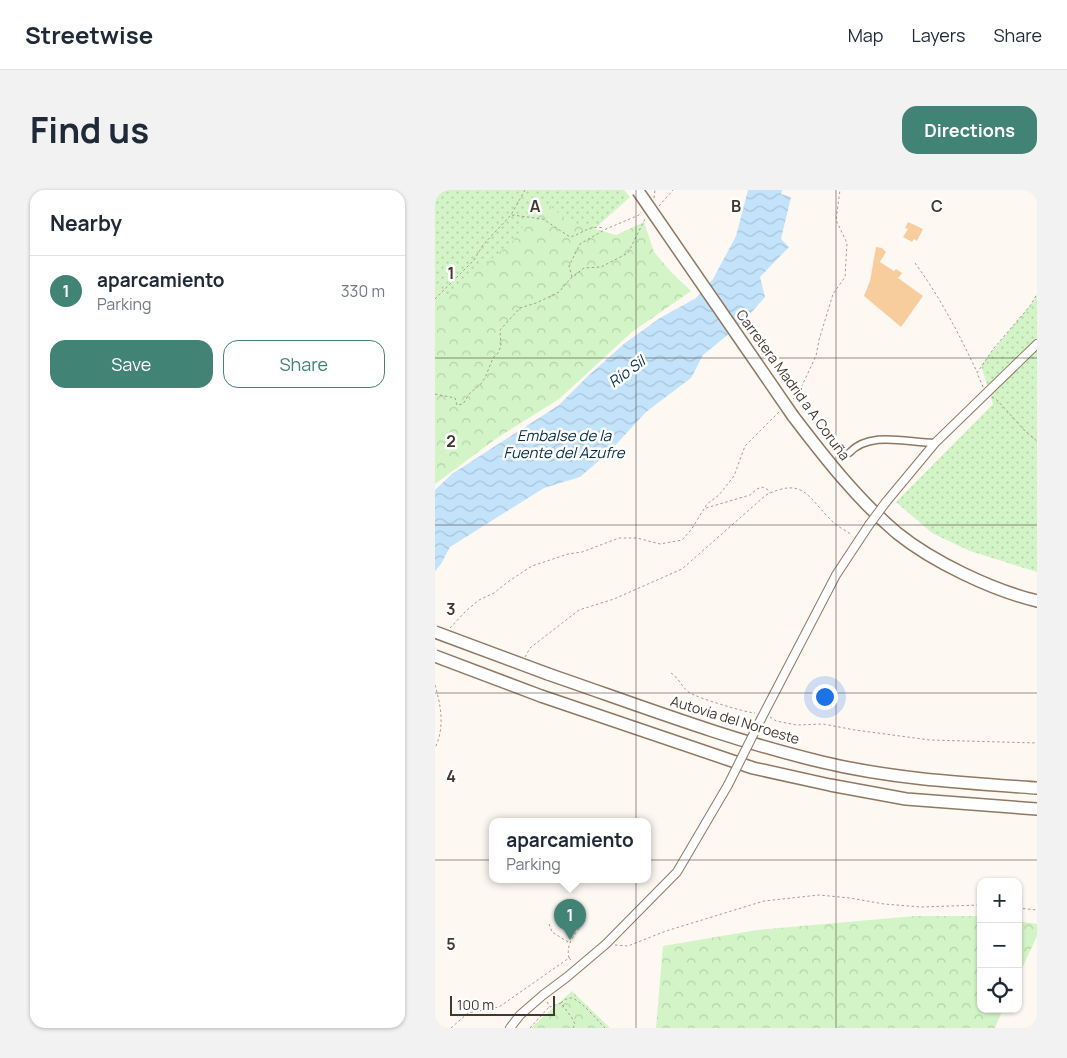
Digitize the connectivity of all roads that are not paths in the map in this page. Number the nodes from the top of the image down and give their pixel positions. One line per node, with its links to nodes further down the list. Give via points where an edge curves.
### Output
1 (638, 191): 5 (highway, Carretera Madrid a A Coruña, bridge, via 793,416 868,506 898,534 933,558 979,580)
2 (1037, 344): 3 (street)
3 (935, 444): 4 (street, via 877,440 855,446); 10 (street, bridge, via 886,502 836,575 728,785 677,872 606,944 520,1015)
4 (849, 453)
5 (1037, 601)
6 (435, 632): 8 (highway, Autovía del Noroeste, bridge, via 745,742 823,763 893,775)
7 (435, 656): 9 (highway, bridge, via 541,696 753,768 906,799)
8 (1037, 788)
9 (1037, 809)
10 (510, 1028)

